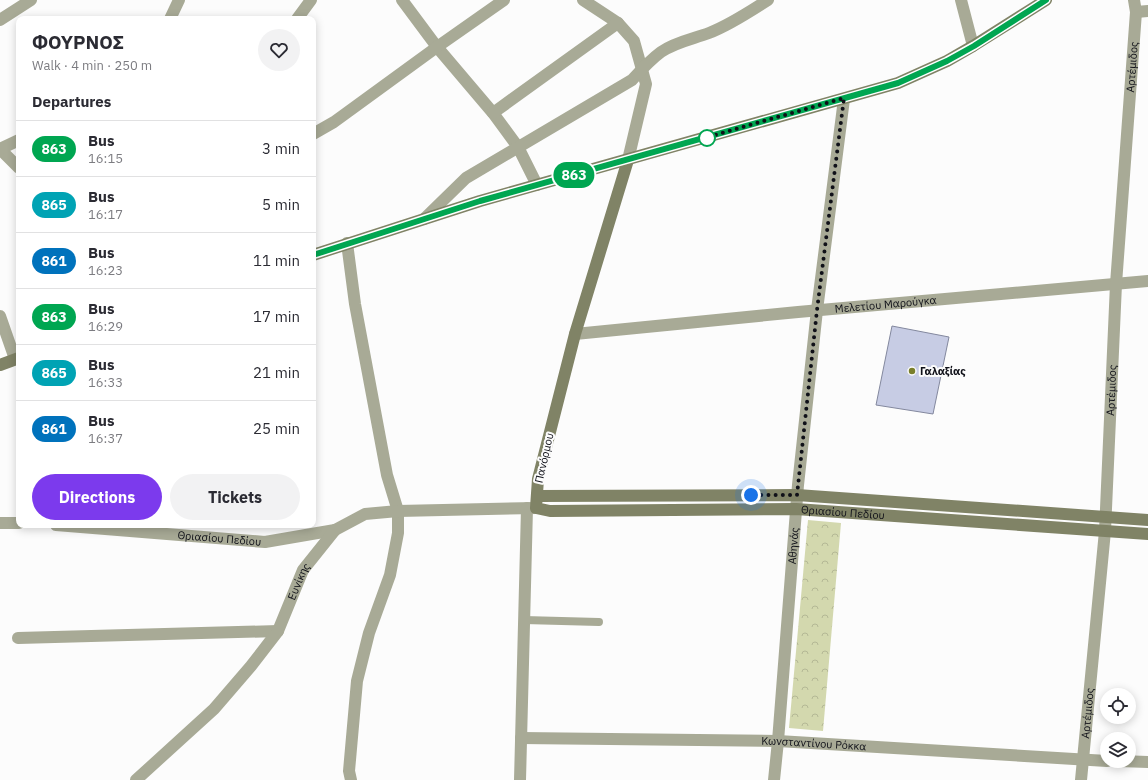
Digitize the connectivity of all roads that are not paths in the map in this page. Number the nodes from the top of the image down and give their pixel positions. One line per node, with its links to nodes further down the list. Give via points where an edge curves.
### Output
1 (31, 0): 14 (street)
2 (179, 0): 12 (street)
3 (311, 0): 13 (street)
4 (402, 0): 17 (street)
5 (504, 0): 17 (street)
6 (583, 0): 15 (street)
7 (768, 0): 18 (street, via 710,33 680,42 661,52)
8 (961, 0): 16 (street)
9 (1046, 0): 16 (main road)
10 (1134, 0): 11 (street, Αρτέμιδος)
11 (1142, 12): 32 (street, Αρτέμιδος)
12 (176, 16)
13 (299, 16)
14 (0, 20)
15 (618, 23): 18 (street, via 634,41); 20 (street)
16 (974, 46): 19 (main road, via 898,83)
17 (437, 47): 20 (street); 21 (street, via 341,118)
18 (642, 69): 23 (street, via 632,80); 25 (street, via 646,84)
19 (844, 98): 25 (main road); 33 (street, Αθηνάς)
20 (493, 113): 23 (street)
21 (316, 132)
22 (16, 141): 24 (street)
23 (518, 147): 27 (street); 28 (street, via 466,178)
24 (0, 149): 26 (street)
25 (628, 160): 27 (main road); 35 (main road, Πανόρμου)
26 (16, 165)
27 (537, 185): 28 (main road)
28 (424, 219): 29 (main road)
29 (347, 243): 30 (main road); 43 (street, via 355,304 378,428 387,475)
30 (316, 254)
31 (1148, 281): 32 (street, Μελετίου Μαρούγκα)
32 (1116, 284): 33 (street, Μελετίου Μαρούγκα); 44 (street, Αρτέμιδος)
33 (817, 310): 35 (street, Μελετίου Μαρούγκα); 39 (street, Αθηνάς)
34 (0, 316): 36 (street)
35 (575, 334): 40 (main road, Πανόρμου, via 538,479)
36 (16, 356)
37 (16, 359): 38 (main road)
38 (0, 365)
39 (797, 495): 40 (main road, Θριασίου Πεδίου); 42 (street, Αθηνάς); 44 (main road, Θριασίου Πεδίου)
40 (537, 496): 41 (main road, Πανόρμου)
41 (532, 508): 42 (main road, Θριασίου Πεδίου, via 550,511); 43 (street, Ευνίκης); 54 (street, Πανόρμου)
42 (796, 509): 51 (main road, Θριασίου Πεδίου); 59 (street, Αθηνάς)
43 (398, 511): 50 (street, Ευνίκης, via 365,514); 65 (street, via 398,533 390,575 368,633 357,682 349,771)
44 (1106, 517): 45 (main road, Θριασίου Πεδίου); 51 (street, Αρτέμιδος)
45 (1148, 520)
46 (0, 523): 47 (street)
47 (16, 523)
48 (90, 528): 53 (street, Θριασίου Πεδίου)
49 (192, 528): 53 (street)
50 (335, 530): 53 (street, Θριασίου Πεδίου, via 265,542); 56 (street, Ευνίκης, via 303,570)
51 (1105, 531): 52 (main road, Θριασίου Πεδίου); 60 (street, Αρτέμιδος)
52 (1148, 534)
53 (194, 537)
54 (524, 620): 55 (lane); 58 (street, Πανόρμου)
55 (599, 622)
56 (278, 631): 57 (street); 64 (street, Ευνίκης, via 214,709)
57 (18, 638)
58 (521, 738): 59 (street, Κωνσταντίνου Ρόκκα); 66 (street, Πανόρμου)
59 (778, 742): 60 (street, Κωνσταντίνου Ρόκκα); 67 (street, Αθηνάς)
60 (1082, 760): 61 (street, Κωνσταντίνου Ρόκκα); 68 (street, Αρτέμιδος)
61 (1100, 760)
62 (1136, 762): 63 (street)
63 (1148, 762)
64 (136, 780)
65 (351, 780)
66 (520, 780)
67 (774, 780)
68 (1081, 780)

